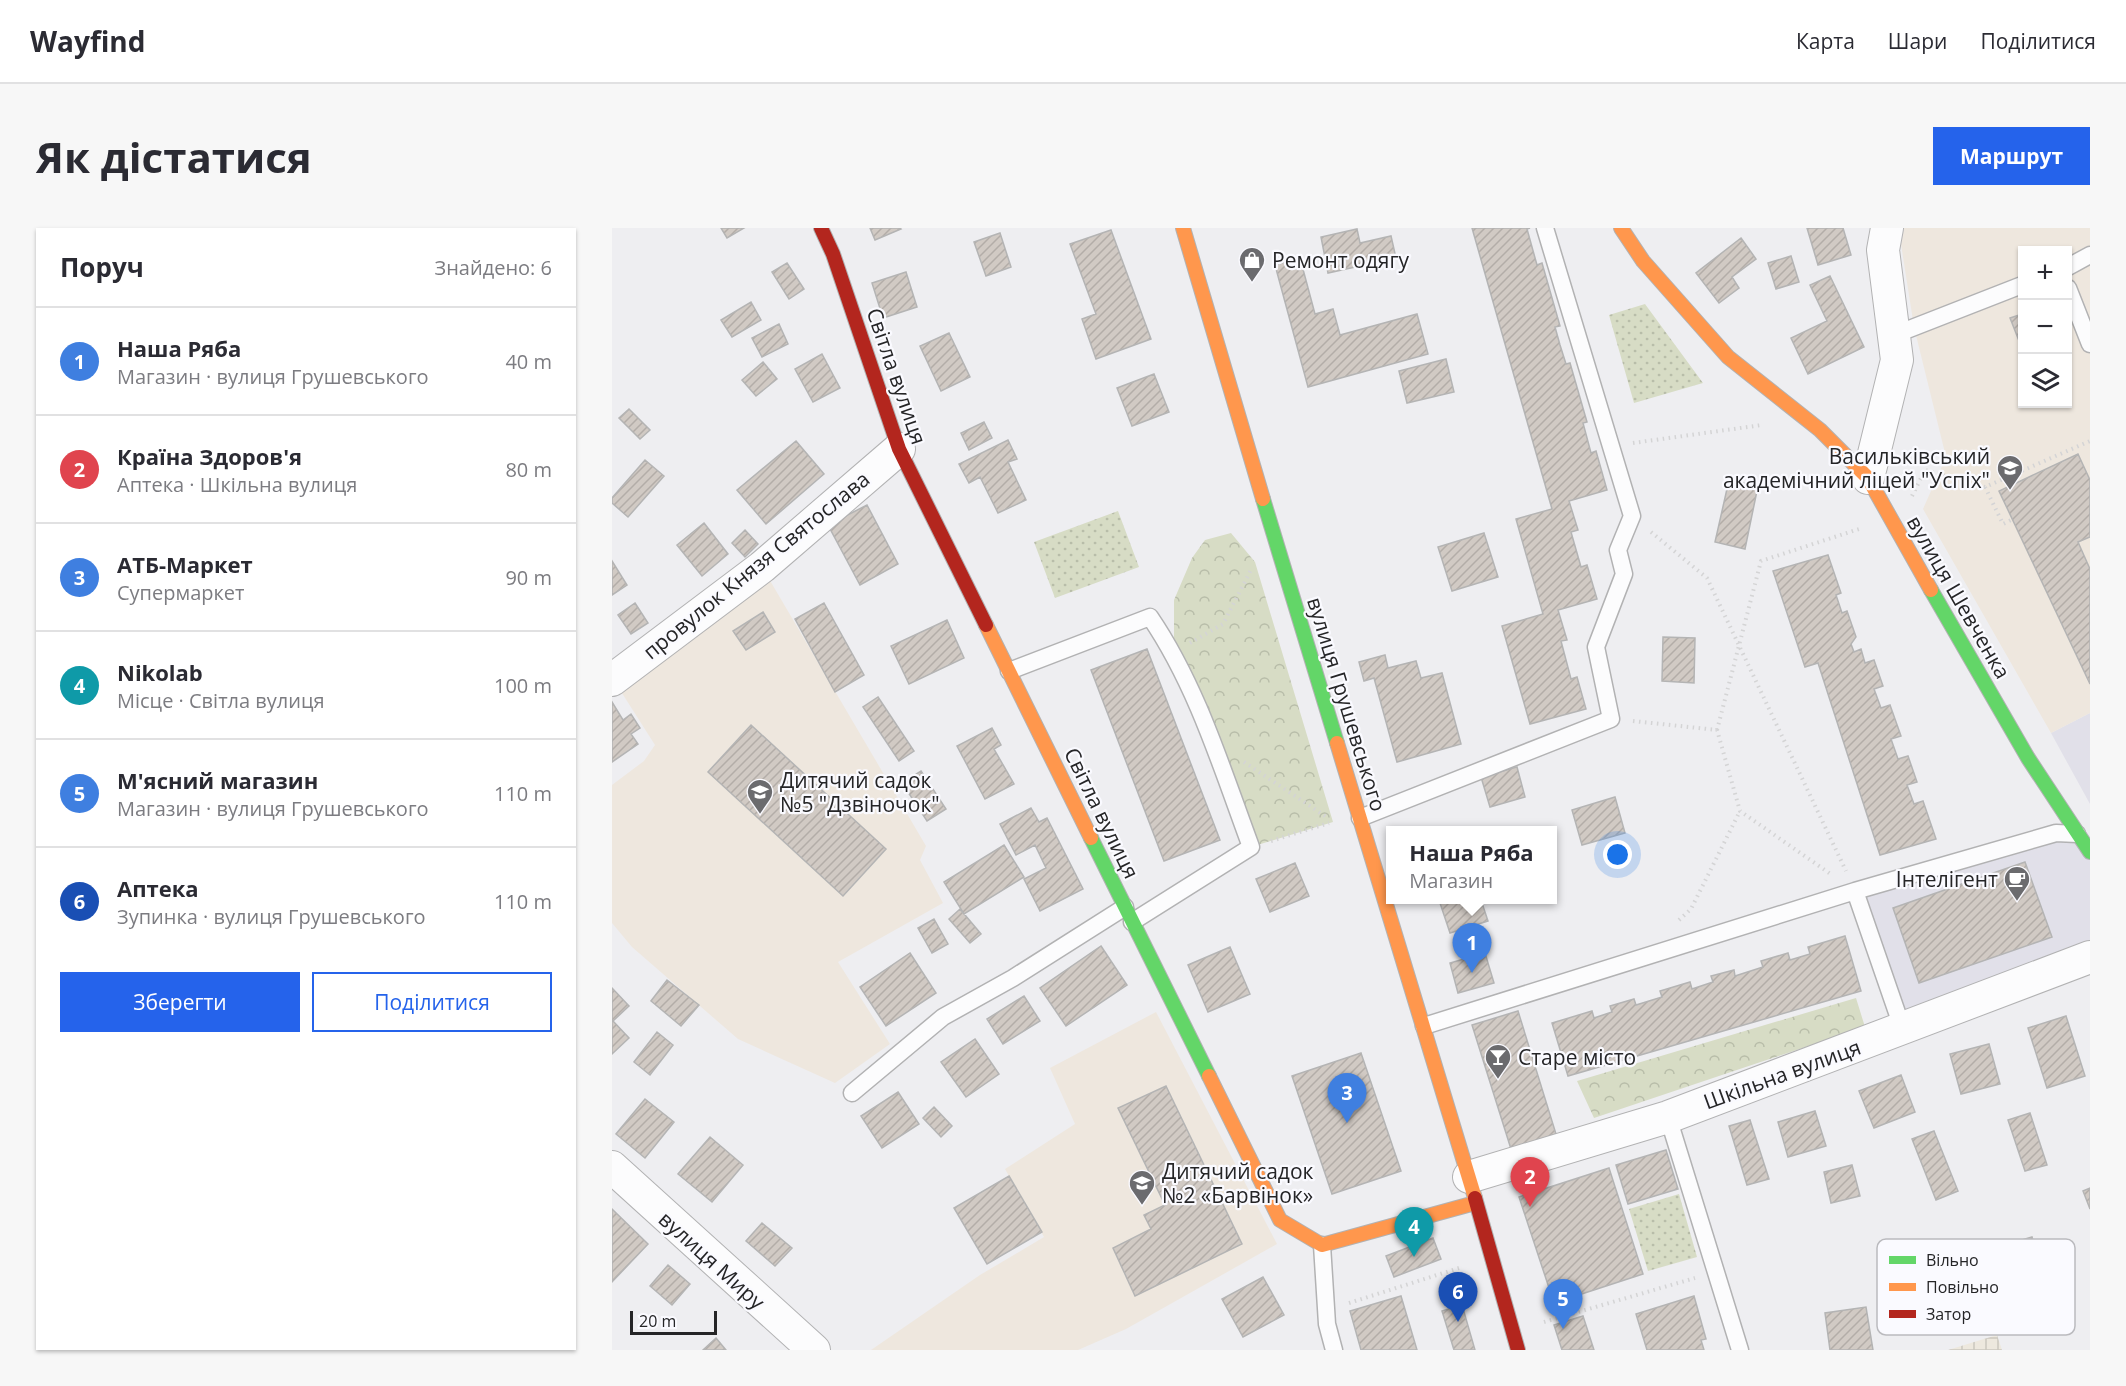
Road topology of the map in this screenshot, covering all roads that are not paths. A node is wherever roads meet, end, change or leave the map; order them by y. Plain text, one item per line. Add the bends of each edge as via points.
1 (821, 228) edge
2 (1183, 228) edge
3 (1545, 228) edge
4 (1622, 228) edge
5 (1887, 228) edge
6 (1203, 251) dead end
7 (2090, 255) edge
8 (2072, 264) edge
9 (1199, 277) junction
10 (2018, 287) edge
11 (2072, 300) edge
12 (1894, 335) junction
13 (2090, 344) edge
14 (899, 449) junction
15 (1868, 478) junction
16 (1009, 670) junction
17 (612, 680) edge
18 (1360, 818) junction
19 (2077, 834) junction
20 (2090, 852) edge
21 (1855, 891) junction
22 (1386, 902) edge
23 (1386, 904) edge
24 (1125, 907) junction
25 (1132, 922) junction
26 (2090, 957) edge
27 (1424, 1026) junction
28 (1903, 1030) junction
29 (852, 1093) dead end
30 (1668, 1117) junction
31 (612, 1167) edge
32 (1472, 1190) junction
33 (1322, 1245) junction
34 (814, 1350) edge
35 (1334, 1350) edge
36 (1518, 1350) edge
37 (1740, 1350) edge

1 - 14 street, Світла вулиця
2 - 9 street, вулиця Грушевського
3 - 18 lane via 1632,516 1618,550 1624,574 1596,647 1611,719
4 - 15 street, вулиця Шевченка via 1643,261 1728,357 1820,430
5 - 12 street via 1882,250
6 - 9 street, вулиця Грушевського
7 - 8 lane
9 - 18 street, вулиця Грушевського
10 - 12 lane
11 - 13 lane
12 - 15 street via 1897,360
14 - 16 street, Світла вулиця
14 - 17 street, провулок Князя Святослава via 762,567
15 - 19 street, вулиця Шевченка via 2022,748
16 - 24 street, Світла вулиця
16 - 25 lane via 1149,617 1174,652 1251,847
18 - 22 street, вулиця Грушевського
19 - 20 street, вулиця Шевченка
19 - 21 lane via 2056,833
21 - 27 lane
21 - 28 lane
23 - 27 street, вулиця Грушевського
24 - 25 street, Світла вулиця
24 - 29 lane via 943,1017
25 - 33 street, Світла вулиця via 1280,1220
26 - 28 street, Шкільна вулиця
27 - 32 street, вулиця Грушевського
28 - 30 street, Шкільна вулиця
30 - 32 street, Шкільна вулиця
30 - 37 lane
31 - 34 street, вулиця Миру
32 - 33 street
32 - 36 street, вулиця Грушевського
33 - 35 lane via 1327,1324

